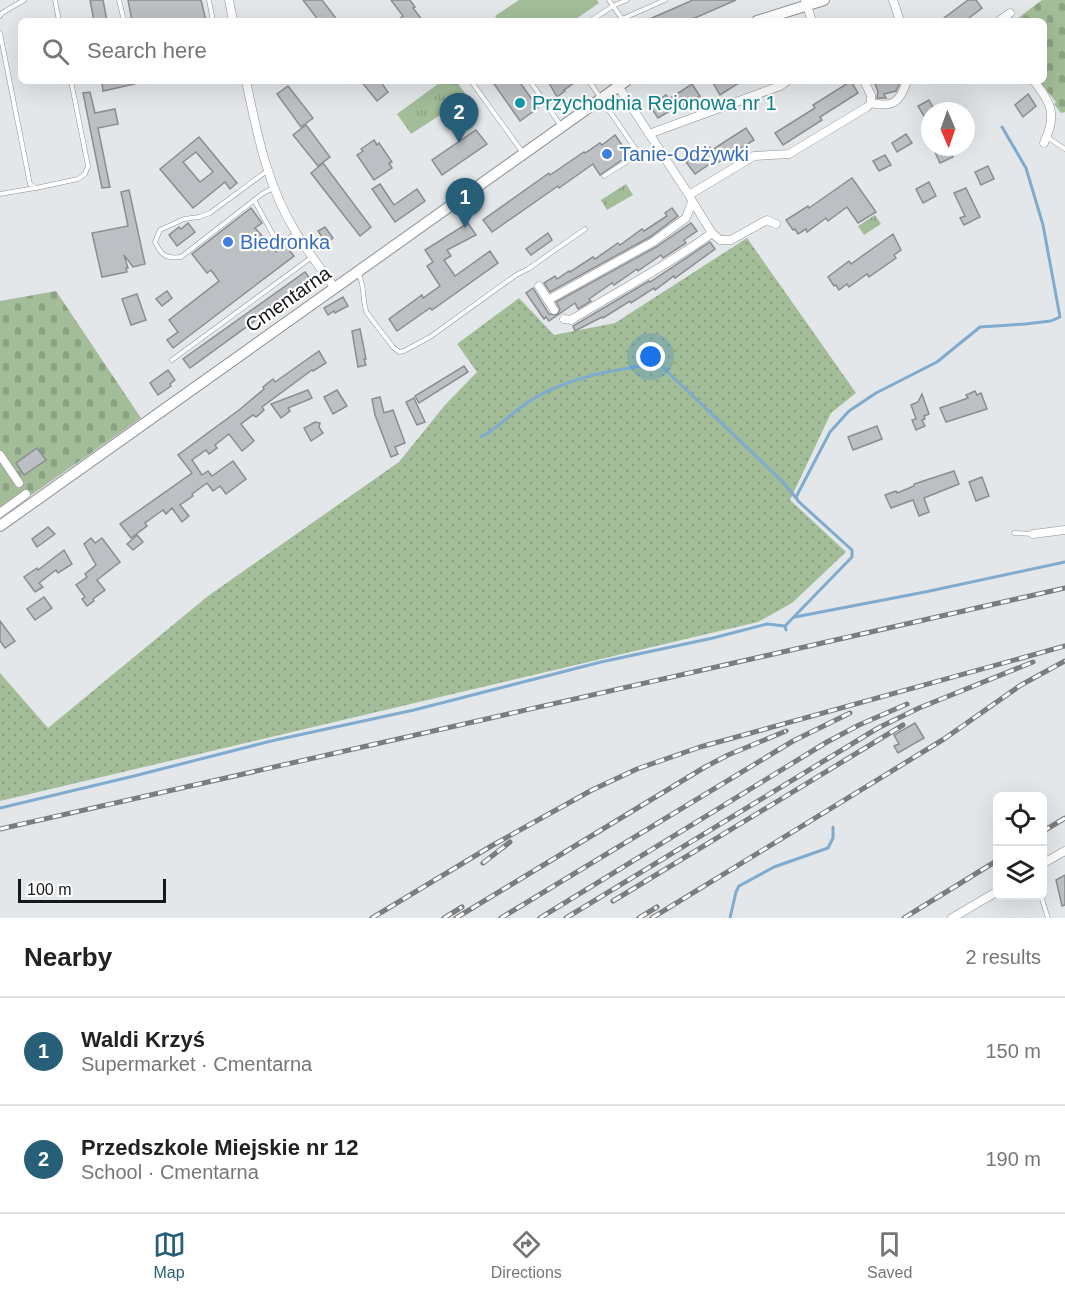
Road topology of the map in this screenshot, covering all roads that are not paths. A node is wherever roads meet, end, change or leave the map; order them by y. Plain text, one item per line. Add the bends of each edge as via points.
1 (24, 0) edge
2 (55, 0) edge
3 (119, 0) edge
4 (209, 0) edge
5 (229, 0) edge
6 (609, 0) edge
7 (627, 0) edge
8 (665, 0) edge
9 (824, 0) edge
10 (893, 0) edge
11 (806, 3) edge
12 (613, 6) junction
13 (1010, 13) dead end
14 (0, 16) edge
15 (58, 18) edge
16 (123, 18) edge
17 (212, 18) edge
18 (232, 18) edge
19 (595, 18) edge
20 (622, 18) edge
21 (627, 18) edge
22 (765, 18) edge
23 (811, 18) edge
24 (899, 18) edge
25 (1003, 18) edge
26 (0, 33) edge
27 (72, 84) edge
28 (247, 84) edge
29 (473, 84) edge
30 (532, 84) edge
31 (591, 84) edge
32 (622, 84) edge
33 (783, 84) edge
34 (866, 84) edge
35 (906, 84) edge
36 (1036, 84) edge
37 (601, 99) junction
38 (871, 103) junction
39 (561, 126) junction
40 (649, 134) junction
41 (1045, 140) joint
42 (1065, 149) edge
43 (524, 153) junction
44 (267, 171) junction
45 (604, 176) dead end
46 (36, 188) junction
47 (274, 188) junction
48 (0, 194) edge
49 (690, 199) junction
50 (254, 200) junction
51 (776, 224) dead end
52 (585, 229) dead end
53 (712, 233) junction
54 (297, 234) junction
55 (312, 256) junction
56 (357, 272) junction
57 (539, 286) dead end
58 (334, 288) junction
59 (548, 300) junction
60 (554, 310) dead end
61 (564, 319) dead end
62 (172, 360) dead end
63 (0, 455) edge
64 (19, 483) dead end
65 (26, 494) dead end
66 (0, 513) edge
67 (0, 526) edge
68 (1065, 530) edge
69 (1014, 533) dead end
70 (1032, 534) joint
71 (1065, 851) edge
72 (1047, 861) edge
73 (993, 894) edge
74 (1042, 900) edge
75 (952, 918) edge
76 (1048, 918) edge

1 - 14 lane
2 - 15 lane
3 - 16 lane
4 - 17 lane
5 - 18 street
6 - 12 lane
7 - 12 lane
8 - 21 lane
9 - 11 street
10 - 24 street
11 - 22 street
11 - 23 street
12 - 19 lane
12 - 20 lane
13 - 25 street
26 - 46 lane via 30,184
27 - 46 lane via 88,166 78,179
28 - 44 street
29 - 43 lane
30 - 39 lane
31 - 37 lane
32 - 37 street, Cmentarna
32 - 40 street
33 - 40 street
34 - 38 street
35 - 38 street via 902,95 890,105
36 - 41 street via 1052,114
37 - 39 street, Cmentarna
37 - 45 lane via 639,154
38 - 49 street via 789,154 754,156
39 - 43 street, Cmentarna
40 - 49 street
41 - 42 lane
43 - 56 street, Cmentarna
44 - 47 street
44 - 50 lane via 210,213 183,219 160,230 155,242 160,253 170,258 181,257
46 - 48 lane
47 - 50 lane
47 - 54 street
49 - 53 street
49 - 59 street via 686,218 653,242
50 - 54 lane via 276,240
51 - 53 street via 767,220 728,241
52 - 56 lane via 430,337 399,352 367,313 363,282
53 - 61 street via 671,262 571,320
54 - 55 street
55 - 58 street
55 - 62 lane
56 - 58 street, Cmentarna
57 - 59 street
58 - 67 street, Cmentarna
59 - 60 street
63 - 64 street
65 - 66 street
68 - 70 street
69 - 70 lane
71 - 72 street
73 - 75 street
74 - 76 lane

